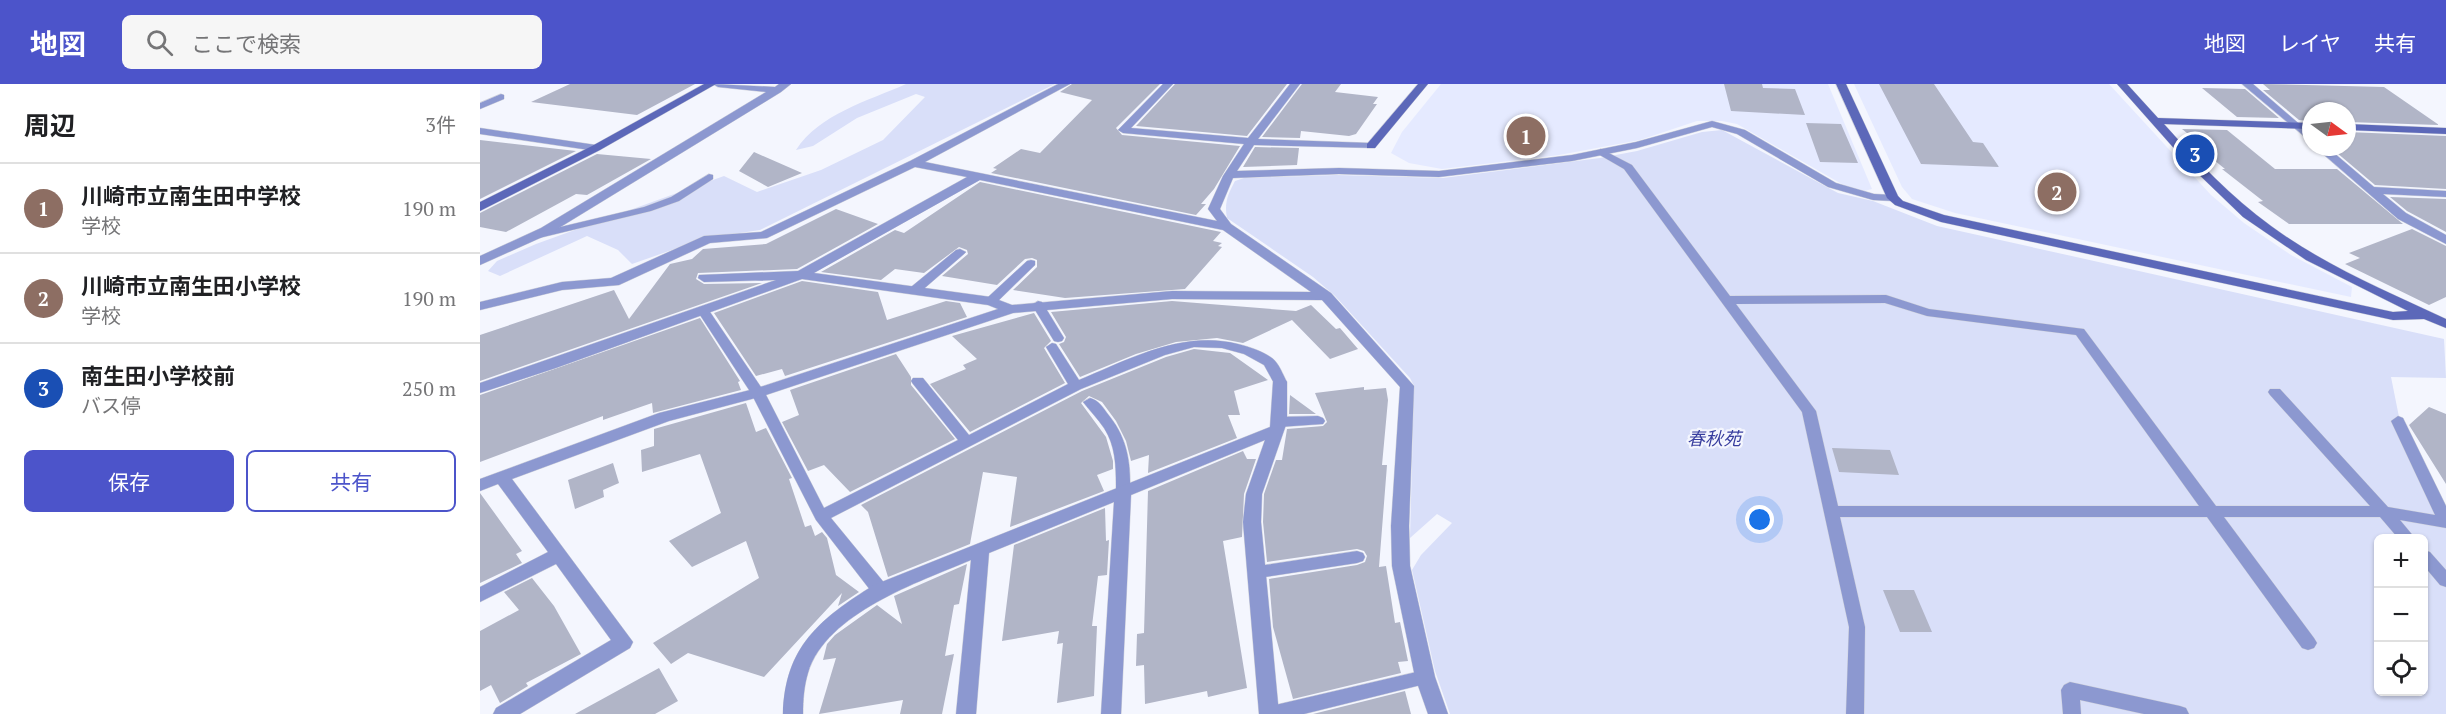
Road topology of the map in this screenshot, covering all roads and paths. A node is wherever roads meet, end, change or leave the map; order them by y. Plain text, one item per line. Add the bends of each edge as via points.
1 (711, 84) edge
2 (718, 84) edge
3 (1065, 84) edge
4 (1167, 84) edge
5 (1295, 84) edge
6 (1423, 84) edge
7 (1841, 84) edge
8 (2122, 84) edge
9 (2247, 84) edge
10 (782, 87) edge
11 (501, 97) dead end
12 (480, 106) edge
13 (2157, 121) junction
14 (2295, 125) junction
15 (2302, 125) edge
16 (2356, 127) edge
17 (480, 131) edge
18 (2302, 131) edge
19 (2446, 131) edge
20 (1253, 142) junction
21 (596, 148) junction
22 (1601, 152) junction
23 (2331, 156) edge
24 (914, 163) junction
25 (1231, 175) junction
26 (978, 176) junction
27 (709, 177) dead end
28 (2371, 190) junction
29 (2446, 194) edge
30 (1893, 198) junction
31 (480, 207) edge
32 (1227, 227) junction
33 (535, 236) junction
34 (2446, 240) edge
35 (960, 252) dead end
36 (480, 261) edge
37 (1031, 263) dead end
38 (801, 275) junction
39 (704, 278) dead end
40 (915, 290) junction
41 (1326, 296) junction
42 (1729, 300) junction
43 (991, 301) junction
44 (1038, 305) junction
45 (480, 306) edge
46 (1011, 309) junction
47 (704, 312) junction
48 (2426, 315) junction
49 (2446, 324) edge
50 (918, 381) dead end
51 (1280, 382) joint
52 (1076, 386) junction
53 (480, 388) edge
54 (2275, 392) dead end
55 (758, 393) junction
56 (1090, 402) dead end
57 (1318, 421) dead end
58 (2398, 421) dead end
59 (1278, 426) junction
60 (967, 442) junction
61 (501, 476) junction
62 (480, 485) edge
63 (1124, 494) junction
64 (1832, 511) junction
65 (2211, 511) junction
66 (2383, 512) junction
67 (821, 516) junction
68 (2446, 522) edge
69 (2404, 534) edge
70 (981, 549) junction
71 (560, 554) junction
72 (1357, 556) dead end
73 (2428, 561) edge
74 (1258, 572) junction
75 (2446, 581) edge
76 (880, 590) junction
77 (480, 596) edge
78 (2308, 643) dead end
79 (1425, 677) junction
80 (503, 714) edge
81 (793, 714) edge
82 (966, 714) edge
83 (1111, 714) edge
84 (1270, 714) edge
85 (1438, 714) edge
86 (1855, 714) edge
87 (2072, 714) edge
88 (2180, 714) edge

1 - 21 street
2 - 10 street
3 - 24 street
4 - 20 street via 1124,130
5 - 20 street
6 - 20 street via 1371,146
7 - 30 street
8 - 13 street
9 - 14 street
10 - 33 street
11 - 12 lane
13 - 14 street
13 - 48 street via 2235,203 2267,229 2306,255
14 - 15 street
14 - 18 street
16 - 19 street
17 - 21 street
20 - 25 street
21 - 31 street
22 - 25 street via 1439,174 1339,171
22 - 30 street via 1712,124 1741,132 1832,185 1873,197
22 - 42 lane via 1628,168
23 - 28 street
24 - 26 street
24 - 45 street via 762,235 708,239 614,282 562,286
25 - 32 street via 1214,209
26 - 32 street
26 - 38 street
27 - 33 lane via 675,199 570,230
28 - 29 street
28 - 34 street via 2402,216
30 - 48 street via 1951,221 2393,316
32 - 41 street
33 - 36 street
35 - 40 lane
37 - 43 lane
38 - 39 street
38 - 40 street
38 - 47 street
40 - 43 street
41 - 44 street via 1172,295
41 - 79 street via 1407,386 1401,566
42 - 64 lane via 1809,411
42 - 65 lane via 1886,299 1927,312 2080,332
43 - 46 street
44 - 46 street
44 - 52 lane
46 - 55 street
47 - 53 street
47 - 55 lane
48 - 49 street
50 - 60 lane
51 - 52 lane via 1269,362 1249,351 1194,343 1112,369
51 - 59 street
52 - 60 lane
54 - 66 lane
55 - 61 street via 664,417
55 - 67 lane
56 - 63 lane via 1117,436 1124,455
57 - 59 lane
58 - 68 lane
59 - 63 street
59 - 74 street via 1254,494 1252,522
60 - 67 lane
61 - 62 street
61 - 71 street
63 - 70 street
63 - 83 street
64 - 65 lane
64 - 86 lane via 1857,627
65 - 66 lane
65 - 78 lane
66 - 68 lane
66 - 69 lane
67 - 76 lane
70 - 76 street
70 - 82 street
71 - 77 street
71 - 80 street via 623,642
72 - 74 lane
73 - 75 lane
74 - 84 street
76 - 81 street via 822,631 803,664 792,696
79 - 84 lane
79 - 85 street
87 - 88 lane via 2070,690

